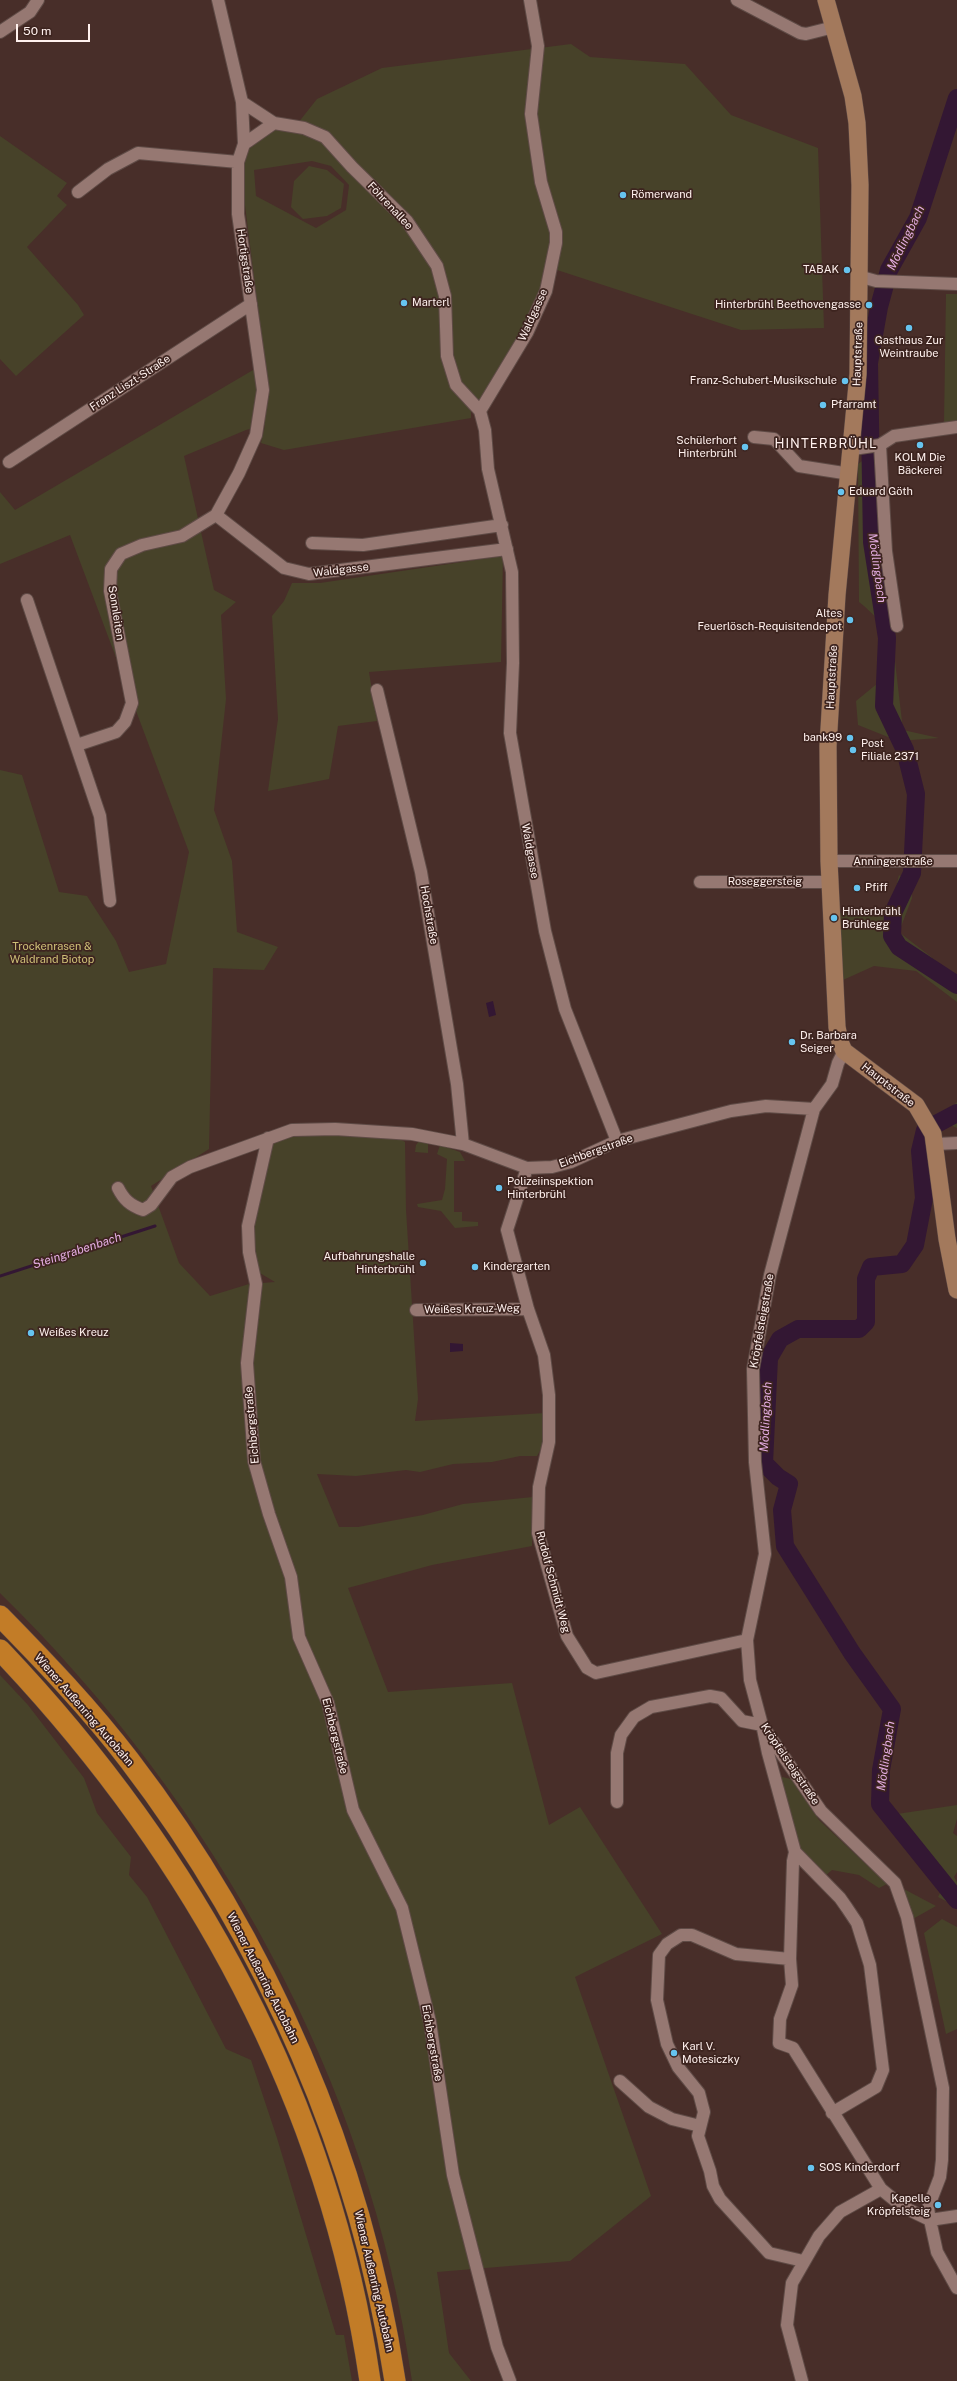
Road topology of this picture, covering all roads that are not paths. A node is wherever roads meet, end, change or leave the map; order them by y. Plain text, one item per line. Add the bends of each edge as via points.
1 (38, 0) edge
2 (218, 0) edge
3 (530, 0) edge
4 (738, 0) edge
5 (826, 0) edge
6 (834, 27) junction
7 (0, 32) edge
8 (242, 102) junction
9 (274, 123) junction
10 (244, 144) junction
11 (238, 162) junction
12 (78, 192) dead end
13 (858, 276) junction
14 (957, 284) edge
15 (251, 304) junction
16 (480, 411) junction
17 (957, 427) edge
18 (754, 437) dead end
19 (877, 445) junction
20 (856, 449) junction
21 (9, 462) dead end
22 (850, 474) junction
23 (216, 515) junction
24 (502, 525) junction
25 (312, 543) dead end
26 (507, 549) junction
27 (28, 600) dead end
28 (897, 626) dead end
29 (377, 690) dead end
30 (77, 745) junction
31 (828, 861) junction
32 (957, 861) edge
33 (700, 882) dead end
34 (830, 882) junction
35 (110, 901) dead end
36 (844, 1051) junction
37 (814, 1109) junction
38 (933, 1134) junction
39 (268, 1138) junction
40 (617, 1141) junction
41 (957, 1143) edge
42 (463, 1144) junction
43 (527, 1168) junction
44 (118, 1188) dead end
45 (957, 1290) edge
46 (528, 1309) junction
47 (416, 1310) dead end
48 (0, 1616) edge
49 (747, 1640) junction
50 (0, 1650) edge
51 (762, 1725) junction
52 (616, 1802) dead end
53 (796, 1852) junction
54 (790, 1959) junction
55 (620, 2082) dead end
56 (832, 2113) junction
57 (700, 2126) junction
58 (880, 2189) junction
59 (957, 2216) edge
60 (930, 2220) junction
61 (804, 2261) junction
62 (957, 2288) edge
63 (370, 2381) edge
64 (395, 2381) edge
65 (510, 2381) edge
66 (802, 2381) edge

1 - 7 street via 30,12
2 - 8 street, Hortigstraße
3 - 16 street, Waldgasse via 538,46 531,114 541,182 556,232 556,244 546,290 527,334
4 - 6 street via 800,33 806,34
5 - 6 main road, Hauptstraße
6 - 13 main road, Hauptstraße via 853,96 857,122 860,185
8 - 9 street, Föhrenallee
8 - 10 street, Hortigstraße
9 - 10 street
9 - 16 street, Föhrenallee via 304,128 325,137 407,222 437,266 445,296 447,356 456,385
10 - 11 street, Hortigstraße
11 - 12 street via 138,154 108,169
11 - 15 street, Hortigstraße via 238,214
13 - 14 street via 876,282
13 - 20 main road, Hauptstraße via 860,310
15 - 21 street, Franz Liszt-Straße
15 - 23 street, Hortigstraße via 263,390 257,428 239,473
16 - 24 street, Waldgasse via 485,430 488,469
17 - 19 street via 894,436
18 - 22 street via 774,439 798,466
19 - 20 street
19 - 28 street via 886,551
20 - 22 main road, Hauptstraße
22 - 31 main road, Hauptstraße via 837,595 828,746
23 - 26 street, Waldgasse via 284,568 309,574
23 - 30 street, Sonnleiten via 182,536 142,545 121,554 111,569 110,591 132,703 125,722 116,732
24 - 25 street via 363,545
24 - 26 street, Waldgasse
26 - 40 street, Waldgasse via 512,572 513,663 510,733 544,931 565,1009
27 - 30 street
29 - 42 street, Hochstraße via 422,879 457,1084
30 - 35 street via 100,816
31 - 32 street, Anningerstraße
31 - 34 main road, Hauptstraße
33 - 34 street, Roseggersteig
34 - 36 main road, Hauptstraße via 838,1027
36 - 37 street via 832,1084
36 - 38 main road, Hauptstraße via 916,1106
37 - 40 street, Eichbergstraße via 766,1106 731,1111
37 - 49 street, Kröpfelsteigstraße via 770,1275 753,1369 755,1462 764,1554
38 - 41 street
38 - 45 main road, Hauptstraße via 946,1239
39 - 42 street, Eichbergstraße via 292,1130 335,1128 412,1134
39 - 44 street, Eichbergstraße via 190,1167 172,1177 151,1205 143,1210 132,1206 123,1198
39 - 65 street, Eichbergstraße via 248,1226 249,1252 256,1284 247,1363 254,1461 291,1577 299,1637 328,1703 353,1810 402,1908 430,2022 453,2175 497,2347
40 - 43 street, Eichbergstraße via 571,1162 552,1167
42 - 43 street, Eichbergstraße
43 - 46 street, Rudolf Schmidt Weg via 507,1230
46 - 47 street, Weißes Kreuz-Weg
46 - 49 street, Rudolf Schmidt Weg via 544,1355 549,1396 549,1442 539,1487 538,1533 567,1636 587,1668 596,1673
48 - 64 highway, Wiener Außenring Autobahn via 58,1676 129,1760 182,1834 244,1936 295,2038 334,2137 363,2227
49 - 51 street, Kröpfelsteigstraße via 750,1680
50 - 63 highway, Wiener Außenring Autobahn via 42,1693 108,1774 160,1846 225,1951 271,2044 310,2142 339,2232 364,2340
51 - 52 street via 742,1721 721,1698 710,1696 651,1707 634,1717 621,1735 617,1753
51 - 53 street
51 - 60 street, Kröpfelsteigstraße via 821,1810 895,1883 907,1917 942,2088 942,2160 940,2176 928,2208
53 - 54 street via 793,1861
53 - 56 street via 840,1898 857,1923 870,1965 883,2070 876,2087
54 - 56 street via 792,1985 780,2019 780,2043 792,2048
54 - 57 street via 736,1954 692,1935 681,1935 667,1944 659,1956 656,2000 667,2044 678,2067 699,2094 704,2112
55 - 57 street via 649,2107 672,2119
56 - 58 street
57 - 61 street via 698,2136 713,2186 720,2199 769,2253
58 - 60 street via 903,2207
58 - 61 street via 840,2212
59 - 60 street
60 - 62 street, Kröpfelsteigstraße via 937,2252
61 - 66 street via 792,2283 787,2325

